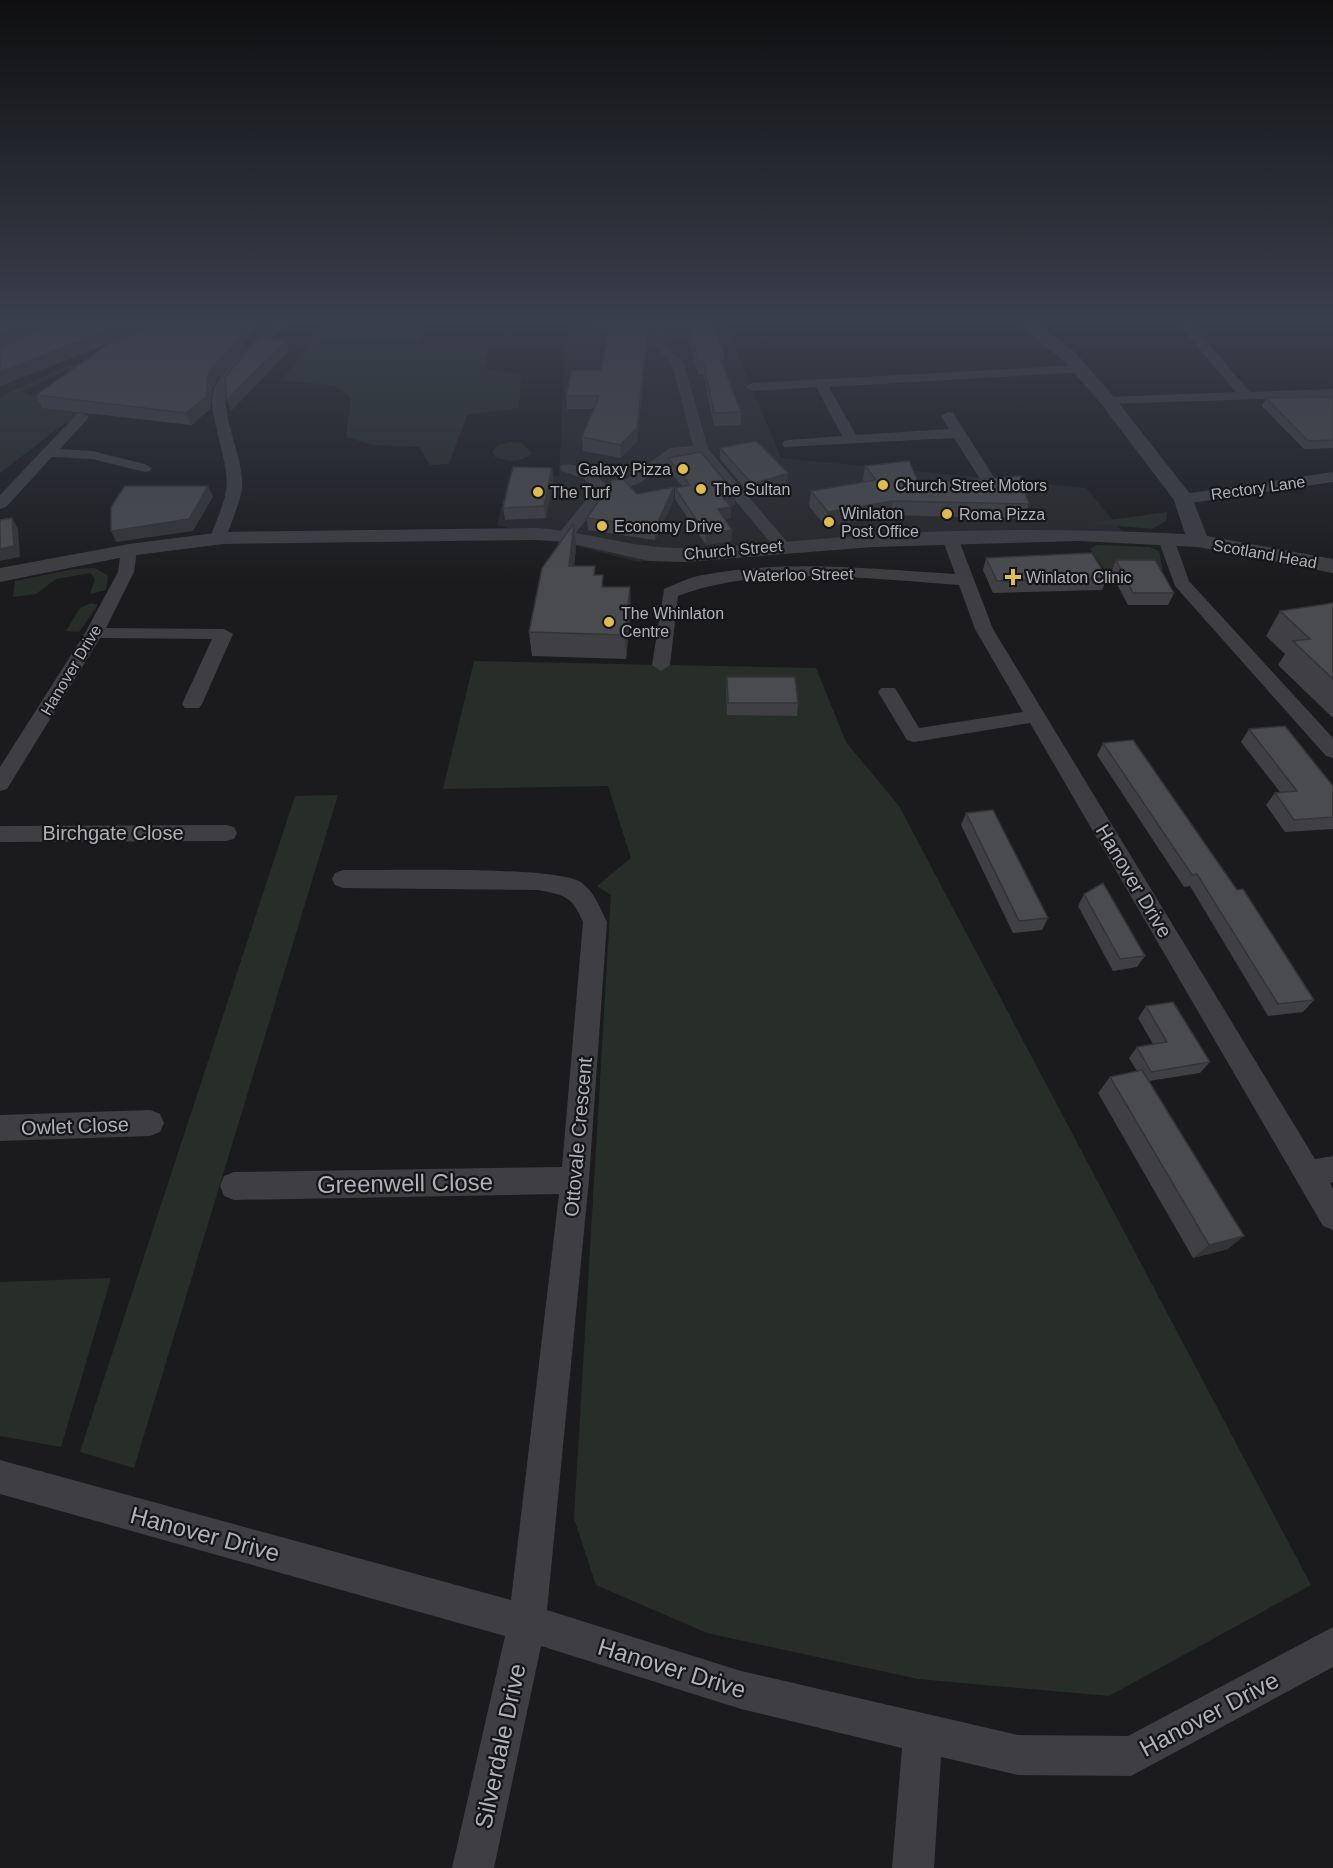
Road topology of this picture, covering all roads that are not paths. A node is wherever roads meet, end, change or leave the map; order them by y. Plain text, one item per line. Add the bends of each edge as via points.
1 (220, 408) edge
2 (690, 408) edge
3 (833, 408) edge
4 (1114, 408) edge
5 (948, 416) dead end
6 (82, 417) edge
7 (782, 425) dead end
8 (958, 433) junction
9 (851, 440) junction
10 (701, 450) junction
11 (50, 453) junction
12 (145, 468) dead end
13 (567, 468) dead end
14 (1333, 477) edge
15 (987, 479) edge
16 (603, 489) junction
17 (1184, 499) junction
18 (0, 504) edge
19 (565, 536) junction
20 (950, 538) junction
21 (1166, 539) junction
22 (208, 540) junction
23 (1198, 541) junction
24 (782, 546) junction
25 (129, 550) junction
26 (1333, 566) edge
27 (0, 575) edge
28 (965, 580) junction
29 (94, 633) junction
30 (661, 665) dead end
31 (888, 692) dead end
32 (192, 704) dead end
33 (1036, 716) junction
34 (1333, 751) edge
35 (0, 784) edge
36 (226, 833) dead end
37 (0, 834) edge
38 (343, 879) dead end
39 (150, 1123) dead end
40 (0, 1128) edge
41 (1321, 1172) edge
42 (575, 1180) junction
43 (234, 1186) dead end
44 (1333, 1216) edge
45 (0, 1477) edge
46 (527, 1623) junction
47 (1333, 1646) edge
48 (923, 1734) junction
49 (472, 1868) edge
50 (913, 1868) edge

1 - 22 street via 232,457 234,489
2 - 10 street
3 - 9 street
4 - 17 street
5 - 8 street
6 - 11 street
7 - 9 street via 793,450
8 - 9 street
8 - 15 street
10 - 16 street via 675,451 633,481
10 - 24 street
11 - 12 street via 92,455
11 - 18 street
13 - 16 street via 589,476
14 - 17 street, Rectory Lane
16 - 19 street
17 - 23 street
19 - 22 street, Church Street
19 - 24 street, Church Street via 649,554 721,554
20 - 21 street, Church Street via 1080,535
20 - 24 street, Church Street
20 - 28 street, Hanover Drive
21 - 23 street, Church Street
21 - 34 street via 1181,582
22 - 25 street, Church Street
23 - 26 street, Scotland Head
25 - 27 street, Church Street
25 - 29 street, Hanover Drive via 126,572
28 - 30 street, Waterloo Street via 860,573 761,573 703,580 670,593
28 - 33 street, Hanover Drive via 984,629
29 - 32 street via 224,634
29 - 35 street, Hanover Drive
31 - 33 street via 914,735
33 - 41 street, Hanover Drive
36 - 37 street, Birchgate Close
38 - 42 street, Ottovale Crescent via 538,881 573,888 586,902 594,922
39 - 40 street, Owlet Close
41 - 44 street, Hanover Drive
42 - 43 street, Greenwell Close
42 - 46 street, Ottovale Crescent
45 - 46 street, Hanover Drive
46 - 48 street, Hanover Drive via 741,1690
46 - 49 street, Silverdale Drive
47 - 48 street, Hanover Drive via 1131,1756 1018,1755
48 - 50 street

